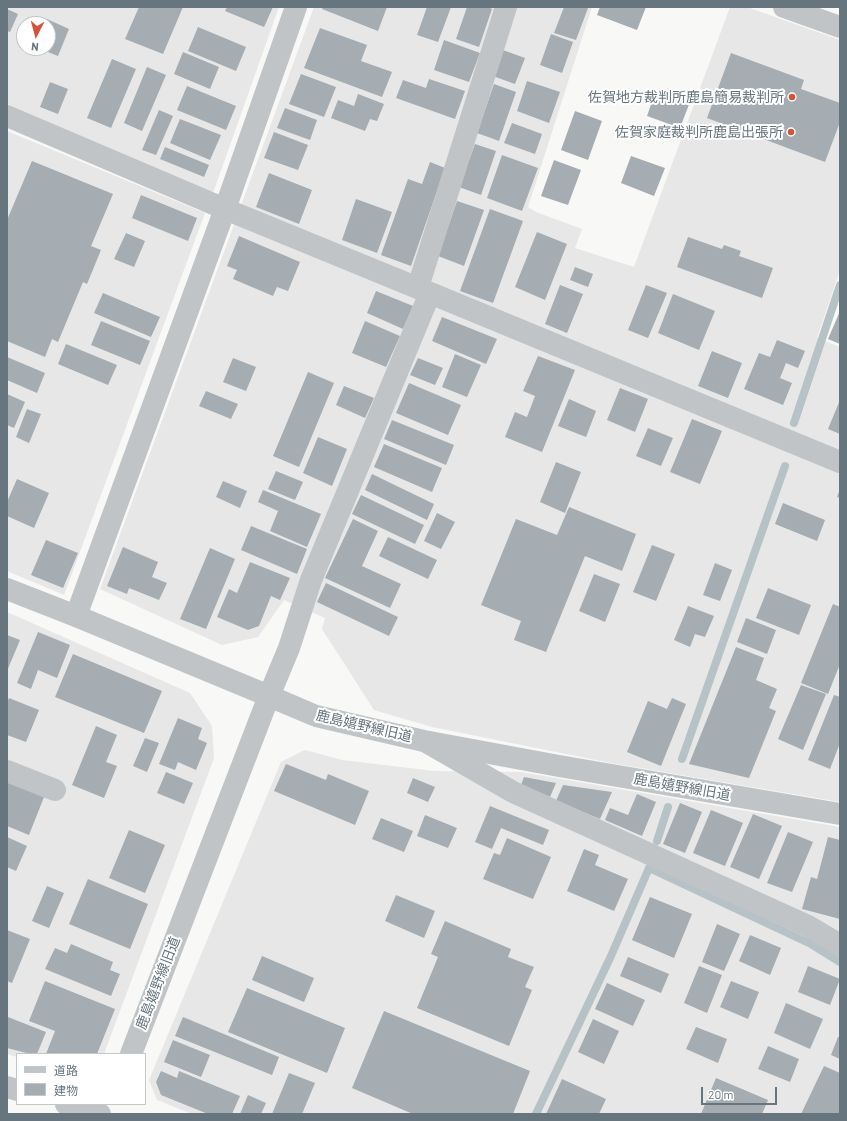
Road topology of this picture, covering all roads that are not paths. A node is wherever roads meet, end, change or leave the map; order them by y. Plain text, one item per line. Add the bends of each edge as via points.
1 (296, 7) edge
2 (506, 7) edge
3 (784, 7) edge
4 (840, 27) edge
5 (7, 116) edge
6 (225, 209) junction
7 (424, 290) junction
8 (840, 462) edge
9 (7, 589) edge
10 (76, 616) junction
11 (269, 696) junction
12 (424, 741) junction
13 (7, 771) edge
14 (55, 790) dead end
15 (840, 814) edge
16 (840, 945) edge
17 (131, 1053) edge
18 (69, 1105) edge
19 (100, 1114) edge

1 - 6 street
2 - 7 street
3 - 4 street
5 - 6 street
6 - 7 street
6 - 10 street
7 - 8 street
7 - 11 street via 311,580 289,648
9 - 10 street
10 - 11 street
11 - 12 street, 鹿島嬉野線旧道 via 316,716
11 - 17 street, 鹿島嬉野線旧道
12 - 15 street, 鹿島嬉野線旧道
12 - 16 street via 513,792 808,926
13 - 14 street
18 - 19 street

